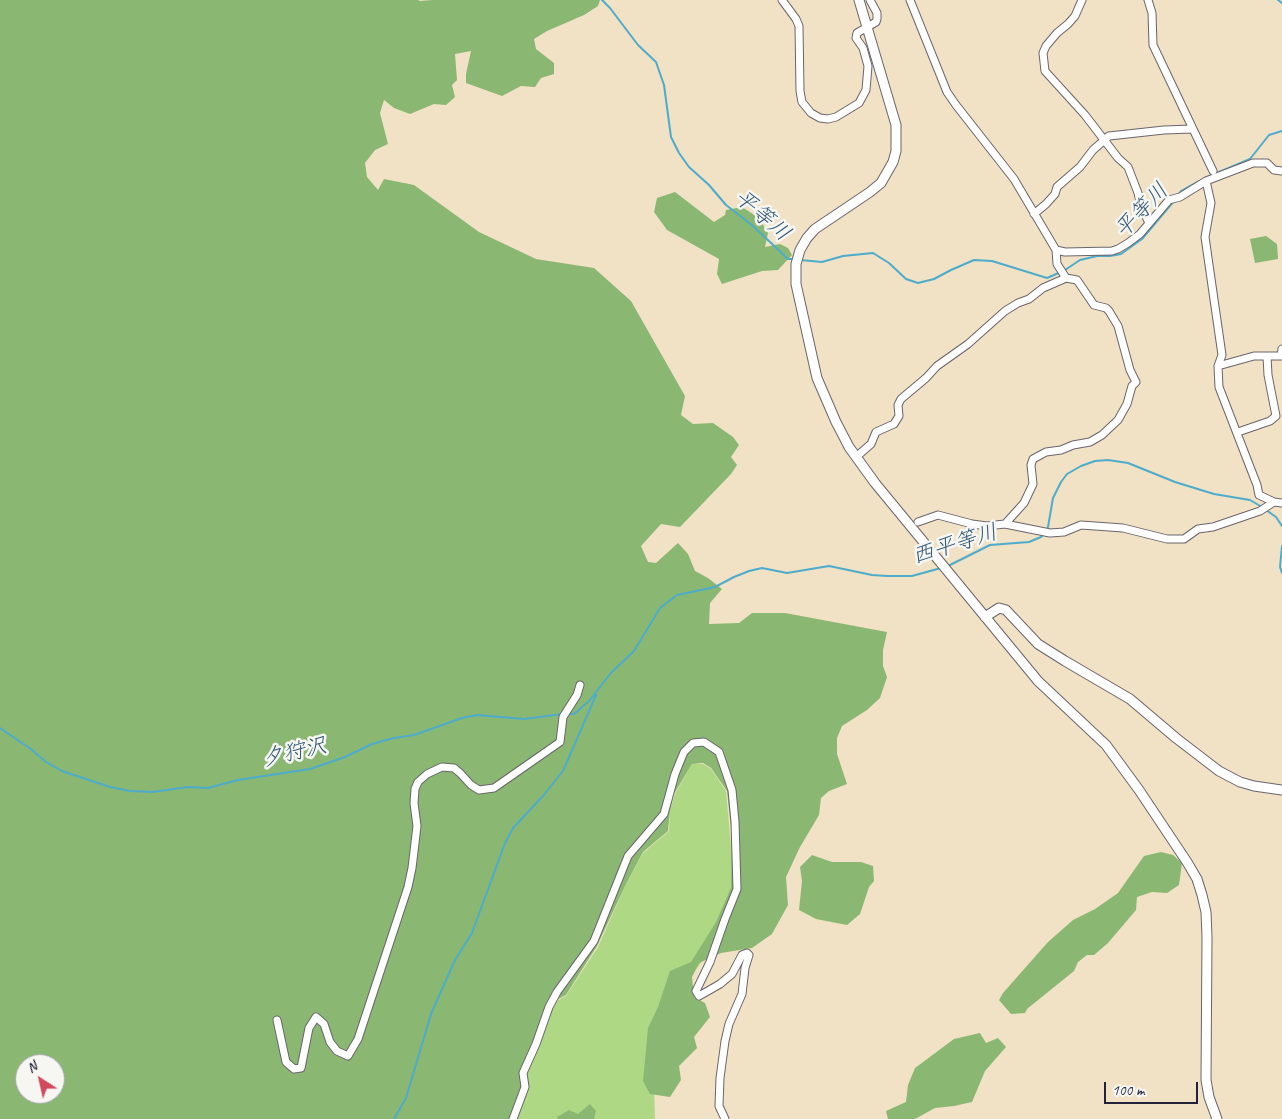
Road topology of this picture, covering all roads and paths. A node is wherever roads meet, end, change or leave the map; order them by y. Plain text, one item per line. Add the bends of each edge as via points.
1 (782, 0) edge
2 (859, 0) edge
3 (870, 0) edge
4 (910, 0) edge
5 (1082, 0) edge
6 (1148, 0) edge
7 (867, 27) junction
8 (1192, 129) junction
9 (1105, 141) junction
10 (1213, 171) dead end
11 (1282, 171) edge
12 (1206, 181) junction
13 (1034, 214) junction
14 (1149, 223) junction
15 (1056, 250) junction
16 (1065, 277) junction
17 (1282, 349) edge
18 (1267, 356) junction
19 (1218, 366) junction
20 (1238, 432) junction
21 (856, 457) junction
22 (1282, 503) edge
23 (1271, 504) junction
24 (918, 522) dead end
25 (1005, 524) junction
26 (985, 617) junction
27 (580, 685) dead end
28 (1282, 790) edge
29 (277, 1020) dead end
30 (513, 1119) edge
31 (725, 1119) edge
32 (1217, 1119) edge

1 - 7 street via 799,26 802,102 807,110 820,118 836,117 863,97 868,66 856,38 857,33
2 - 7 street
3 - 7 street via 877,19
4 - 13 street via 947,92 1014,179
5 - 9 street via 1075,16 1046,46 1043,54 1045,71
6 - 8 street via 1152,13 1153,45
7 - 21 street via 896,125 893,162 881,183 827,220 807,238 796,264 796,284 817,378
8 - 9 street via 1109,136
8 - 10 street
9 - 13 street
9 - 14 street via 1128,167
11 - 12 street via 1274,170 1267,163 1253,163
12 - 14 street via 1180,197 1170,199
12 - 19 street via 1211,203 1205,237 1222,355
13 - 15 street
14 - 15 street via 1128,243 1112,251
15 - 16 street via 1057,264
16 - 21 street via 1006,311 937,366 901,399 899,416 894,424 876,432 868,448
16 - 25 street via 1077,280 1094,305 1110,311 1136,382 1118,420 1102,435 1090,442 1033,458 1034,484 1018,512
17 - 18 street via 1282,356
18 - 19 street via 1254,356
18 - 20 street via 1276,416
19 - 20 street via 1219,386
20 - 23 street via 1259,494
21 - 26 street
22 - 23 street
23 - 25 street via 1260,511 1198,529 1184,539 1167,539 1123,528 1081,525 1064,532 1049,533
24 - 25 street via 946,515 972,524
26 - 28 street via 999,608 1006,610 1038,644 1130,699 1219,771 1240,782
26 - 32 street via 1038,681 1106,745 1197,879 1206,912 1206,1080
27 - 29 street via 563,717 560,742 494,788 479,790 454,768 442,767 418,782 414,804 417,826 408,886 358,1039 348,1056 333,1046 324,1024 316,1017 309,1028 301,1068 294,1069 286,1062
30 - 31 street via 525,1087 523,1073 548,1006 594,941 628,856 664,814 684,752 693,743 704,742 718,752 732,790 737,888 696,991 699,996 732,974 742,955 749,955 742,994 725,1041 719,1106

